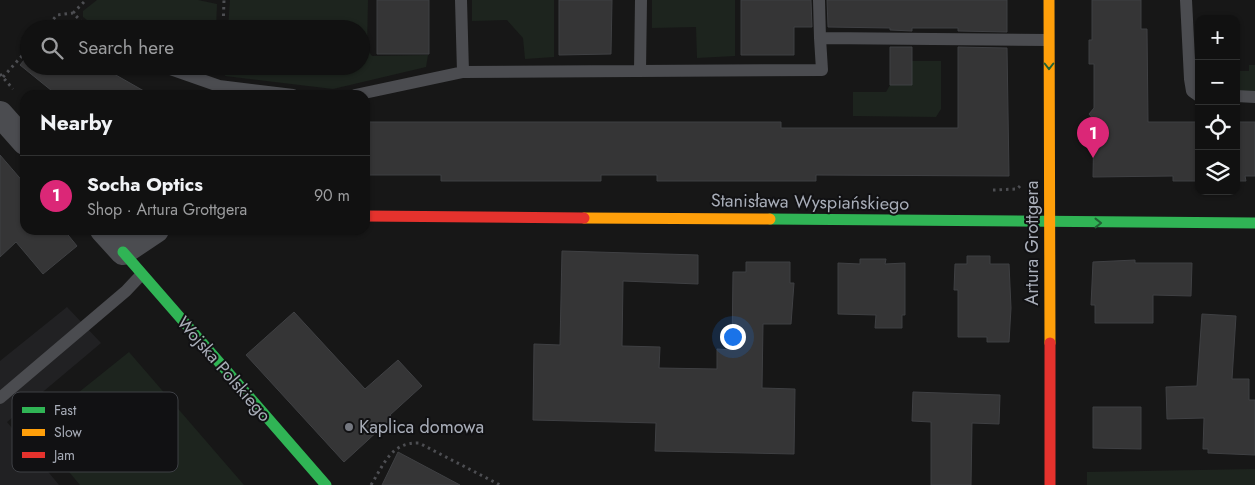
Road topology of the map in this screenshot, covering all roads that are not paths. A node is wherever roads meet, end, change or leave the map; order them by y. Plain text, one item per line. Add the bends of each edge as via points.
1 (461, 0) edge
2 (641, 0) edge
3 (819, 0) edge
4 (1049, 0) edge
5 (1186, 0) edge
6 (820, 38) junction
7 (1048, 40) junction
8 (640, 71) junction
9 (463, 72) junction
10 (183, 75) edge
11 (217, 90) edge
12 (370, 92) edge
13 (1195, 93) edge
14 (1240, 96) edge
15 (1255, 96) edge
16 (0, 114) edge
17 (20, 136) edge
18 (370, 216) edge
19 (1050, 223) junction
20 (1255, 223) edge
21 (108, 235) edge
22 (148, 235) edge
23 (123, 252) junction
24 (141, 275) junction
25 (0, 398) edge
26 (326, 485) edge
27 (1050, 485) edge

1 - 9 lane
2 - 8 lane
3 - 6 lane
4 - 7 street, Artura Grottgera
5 - 13 lane via 1190,80
6 - 7 lane
6 - 8 lane via 822,70
7 -> 19 street, Artura Grottgera
8 - 9 lane
9 - 12 lane
10 - 11 lane
14 - 15 lane
16 - 17 street
18 - 19 street, Stanisława Wyspiańskiego
19 -> 20 street, Stanisława Wyspiańskiego
19 - 27 street, Artura Grottgera
21 - 23 street, Wojska Polskiego
22 - 23 street
23 - 24 street, Wojska Polskiego
24 - 25 lane
24 - 26 street, Wojska Polskiego

